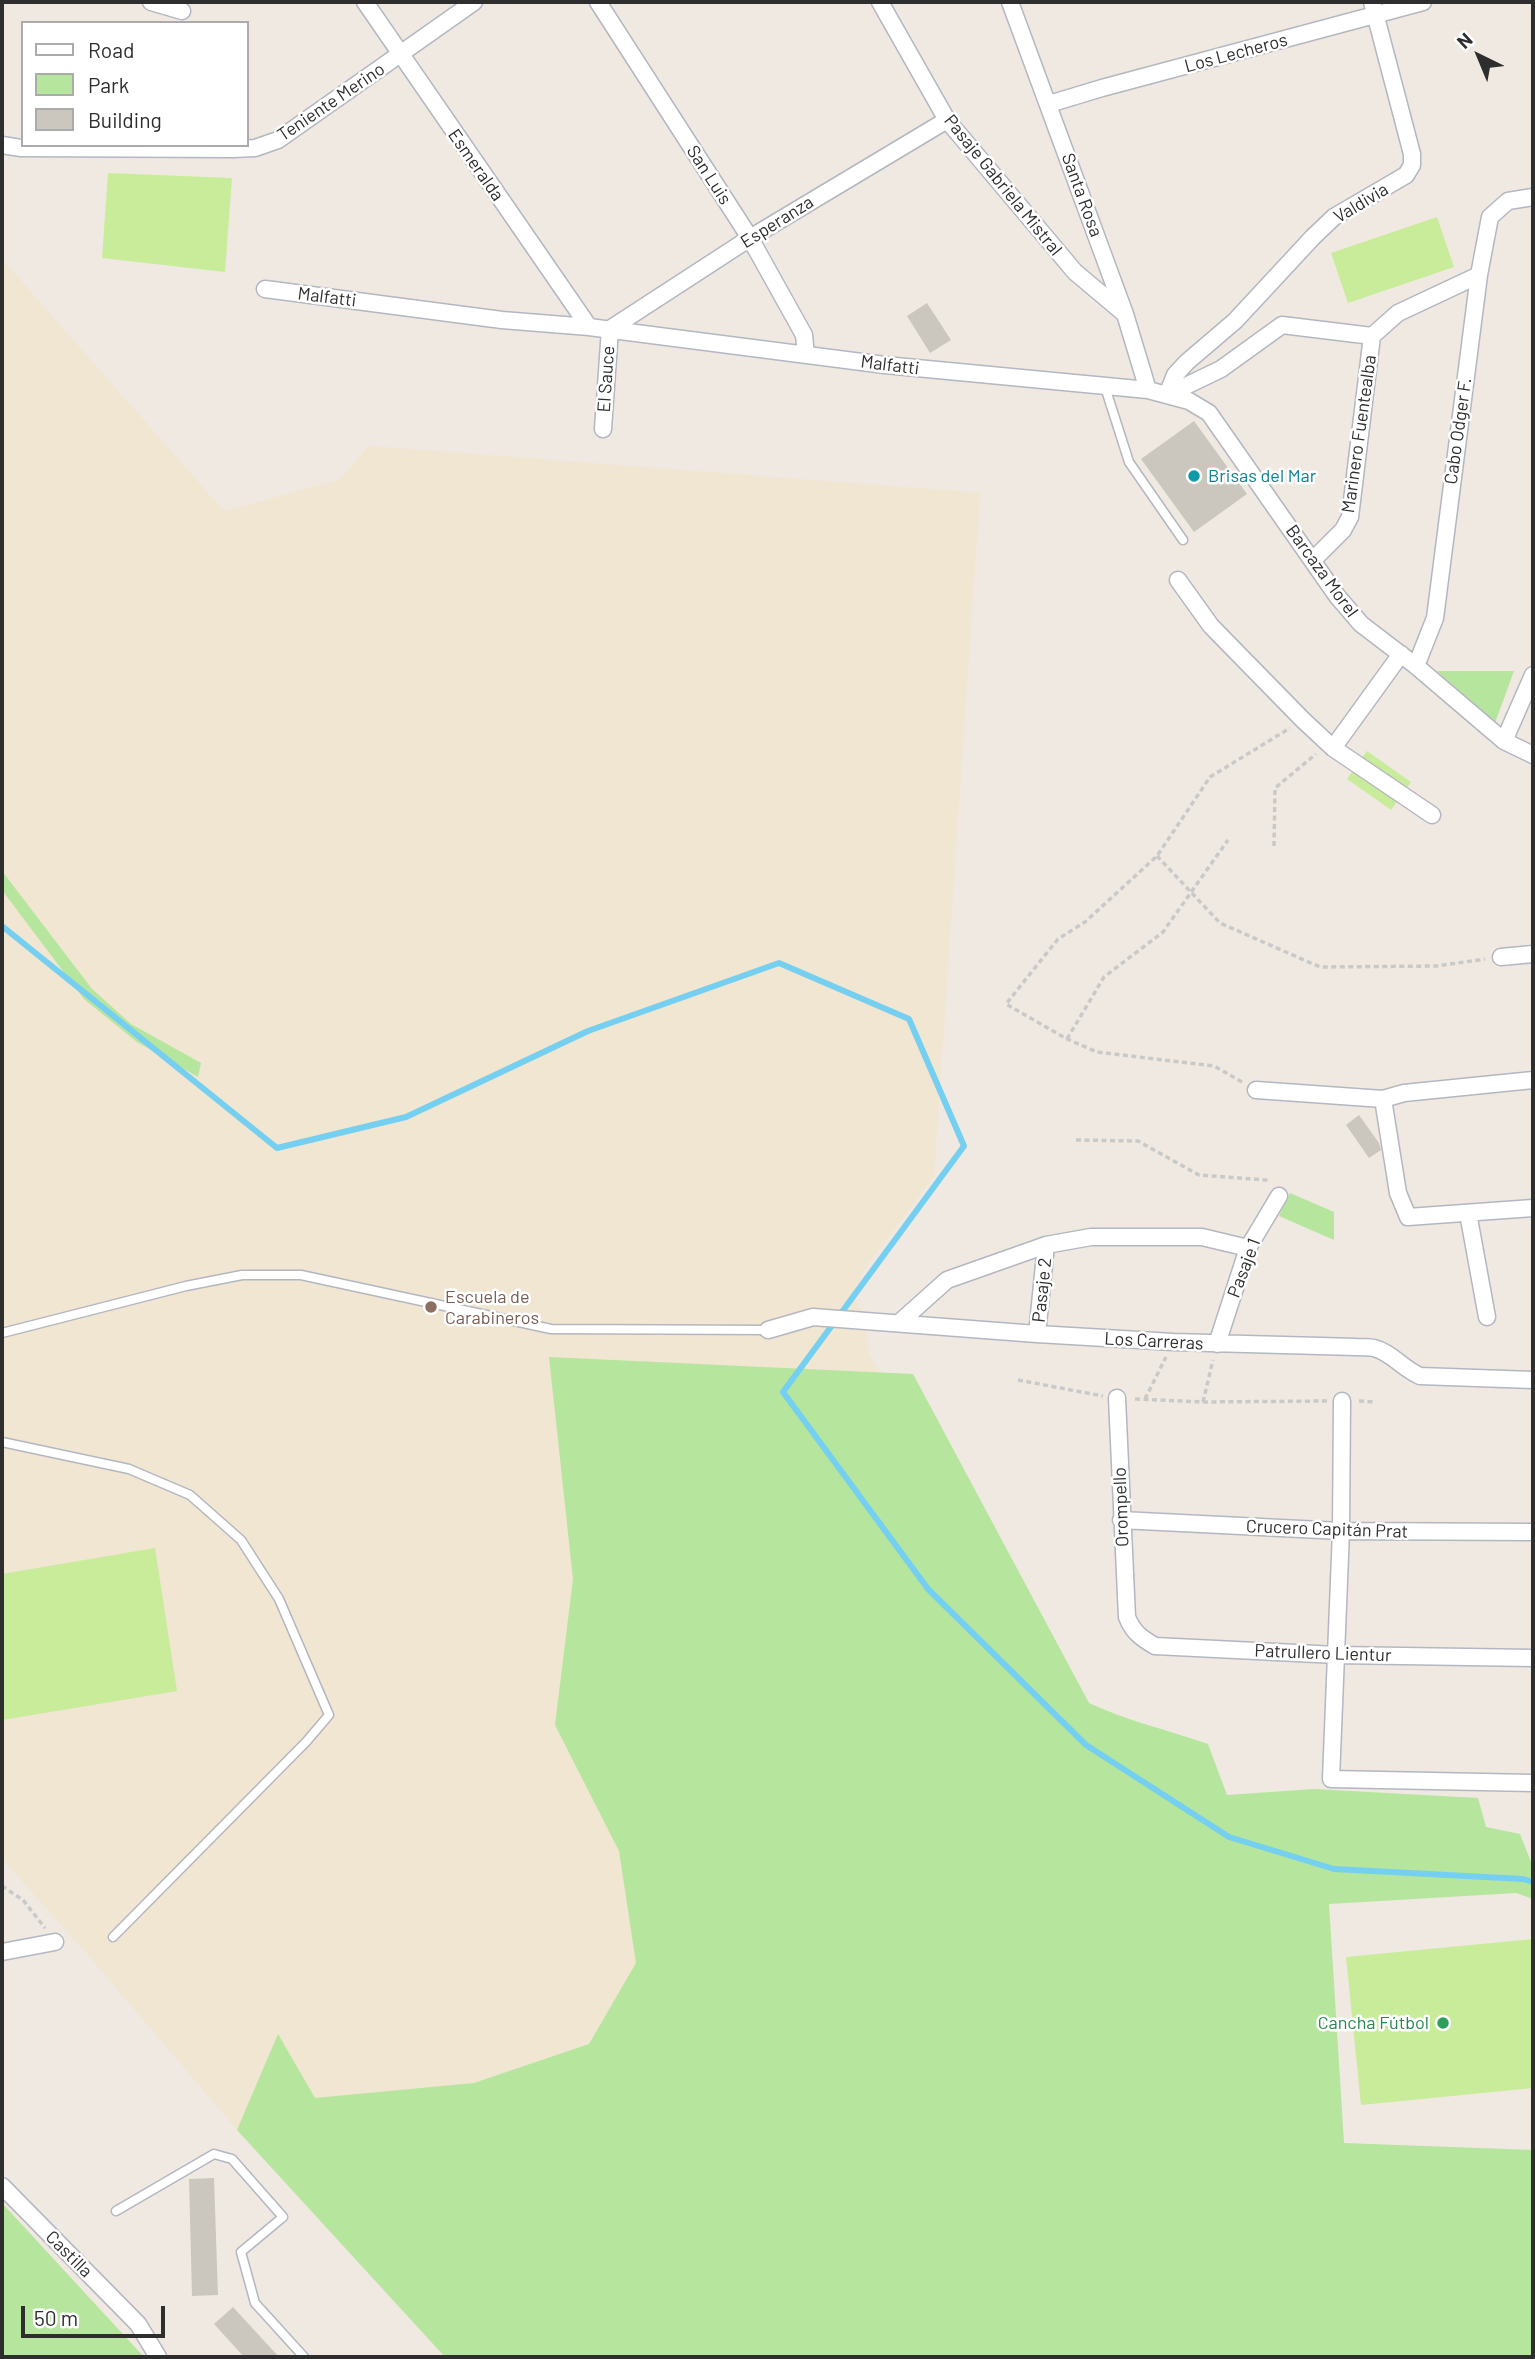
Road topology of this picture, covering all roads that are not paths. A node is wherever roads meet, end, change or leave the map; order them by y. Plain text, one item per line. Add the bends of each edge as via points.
1 (151, 2) edge
2 (365, 2) edge
3 (474, 2) edge
4 (598, 2) edge
5 (880, 2) edge
6 (1010, 2) edge
7 (1423, 2) edge
8 (1374, 8) edge
9 (181, 12) edge
10 (400, 55) junction
11 (1049, 104) junction
12 (947, 120) junction
13 (2, 145) edge
14 (232, 147) edge
15 (1533, 197) edge
16 (750, 239) junction
17 (1479, 275) junction
18 (265, 289) dead end
19 (1125, 314) junction
20 (589, 327) junction
21 (610, 329) junction
22 (1372, 336) junction
23 (806, 355) junction
24 (1105, 387) junction
25 (1148, 390) junction
26 (1167, 395) junction
27 (603, 429) dead end
28 (1183, 540) dead end
29 (1313, 560) junction
30 (1178, 580) dead end
31 (1401, 654) junction
32 (1416, 666) junction
33 (1533, 675) edge
34 (1504, 741) junction
35 (1331, 746) junction
36 (1533, 755) edge
37 (1433, 815) dead end
38 (1533, 954) edge
39 (1501, 957) road end
40 (1533, 1080) edge
41 (1256, 1090) road end
42 (1383, 1099) junction
43 (1279, 1196) road end
44 (1533, 1208) edge
45 (1468, 1213) junction
46 (1046, 1245) junction
47 (1248, 1248) junction
48 (1487, 1317) dead end
49 (900, 1322) junction
50 (768, 1330) joint
51 (2, 1333) edge
52 (1037, 1334) junction
53 (1217, 1344) junction
54 (1533, 1380) edge
55 (1117, 1398) road end
56 (1342, 1401) road end
57 (2, 1443) edge
58 (1121, 1520) junction
59 (1341, 1531) junction
60 (1533, 1532) edge
61 (1127, 1617) joint
62 (1337, 1655) junction
63 (1533, 1658) edge
64 (1533, 1783) edge
65 (113, 1937) dead end
66 (55, 1942) road end
67 (2, 1952) edge
68 (2, 2186) edge
69 (117, 2211) dead end
70 (158, 2357) edge
71 (304, 2357) edge

1 - 9 street
2 - 10 street, Esmeralda
3 - 10 street, Teniente Merino
4 - 16 street, San Luis
5 - 12 street, Pasaje Gabriela Mistral
6 - 11 street, Santa Rosa
7 - 8 street, Los Lecheros
8 - 11 street, Los Lecheros via 1282,41
8 - 26 street, Valdivia via 1412,166 1406,175 1334,217 1312,237 1235,321 1175,375
10 - 14 street, Teniente Merino via 278,140 255,148
10 - 20 street, Esmeralda
11 - 19 street, Santa Rosa
12 - 16 street, Esperanza
12 - 19 street, Pasaje Gabriela Mistral via 1075,272
13 - 14 street, Teniente Merino
15 - 17 street, Cabo Odger F. via 1508,201 1490,217
16 - 21 street, Esperanza
16 - 23 street, San Luis via 804,335
17 - 22 street via 1398,313
17 - 32 street, Cabo Odger F. via 1435,618
18 - 20 street, Malfatti
19 - 25 street, Santa Rosa
20 - 21 street, Malfatti
21 - 23 street, Malfatti
21 - 27 street, El Sauce
22 - 26 street via 1282,325 1221,369
22 - 29 street, Marinero Fuentealba via 1350,517
23 - 24 street, Malfatti
24 - 25 street, Malfatti
24 - 28 lane via 1129,462
25 - 26 street, Malfatti
26 - 29 street, Barcaza Morel via 1209,413
29 - 31 street, Barcaza Morel via 1361,624
30 - 35 street via 1211,626
31 - 32 street, Barcaza Morel
31 - 35 street
32 - 34 street, Barcaza Morel
33 - 34 street
34 - 36 street, Barcaza Morel
35 - 37 street
38 - 39 street
40 - 42 street
41 - 42 street
42 - 45 street via 1398,1193 1408,1217
43 - 47 street, Pasaje 1
44 - 45 street
45 - 48 street
46 - 47 street via 1091,1237 1202,1237
46 - 49 street via 947,1280
46 - 52 street, Pasaje 2
47 - 53 street, Pasaje 1
49 - 50 street, Los Carreras via 813,1317
49 - 52 street, Los Carreras
50 - 51 lane via 551,1329 301,1275 242,1275
52 - 53 street, Los Carreras
53 - 54 street, Los Carreras via 1375,1348 1420,1376
55 - 58 street, Orompello
56 - 59 street
57 - 65 lane via 129,1469 190,1495 241,1541 279,1599 328,1715
58 - 59 street, Crucero Capitán Prat
58 - 61 street, Orompello
59 - 60 street, Crucero Capitán Prat
59 - 62 street
61 - 62 street, Patrullero Lientur via 1141,1639 1155,1646
62 - 63 street, Patrullero Lientur
62 - 64 street via 1331,1779
66 - 67 street
68 - 70 street, Castilla via 138,2324
69 - 71 lane via 214,2154 232,2159 283,2217 242,2252 255,2302

